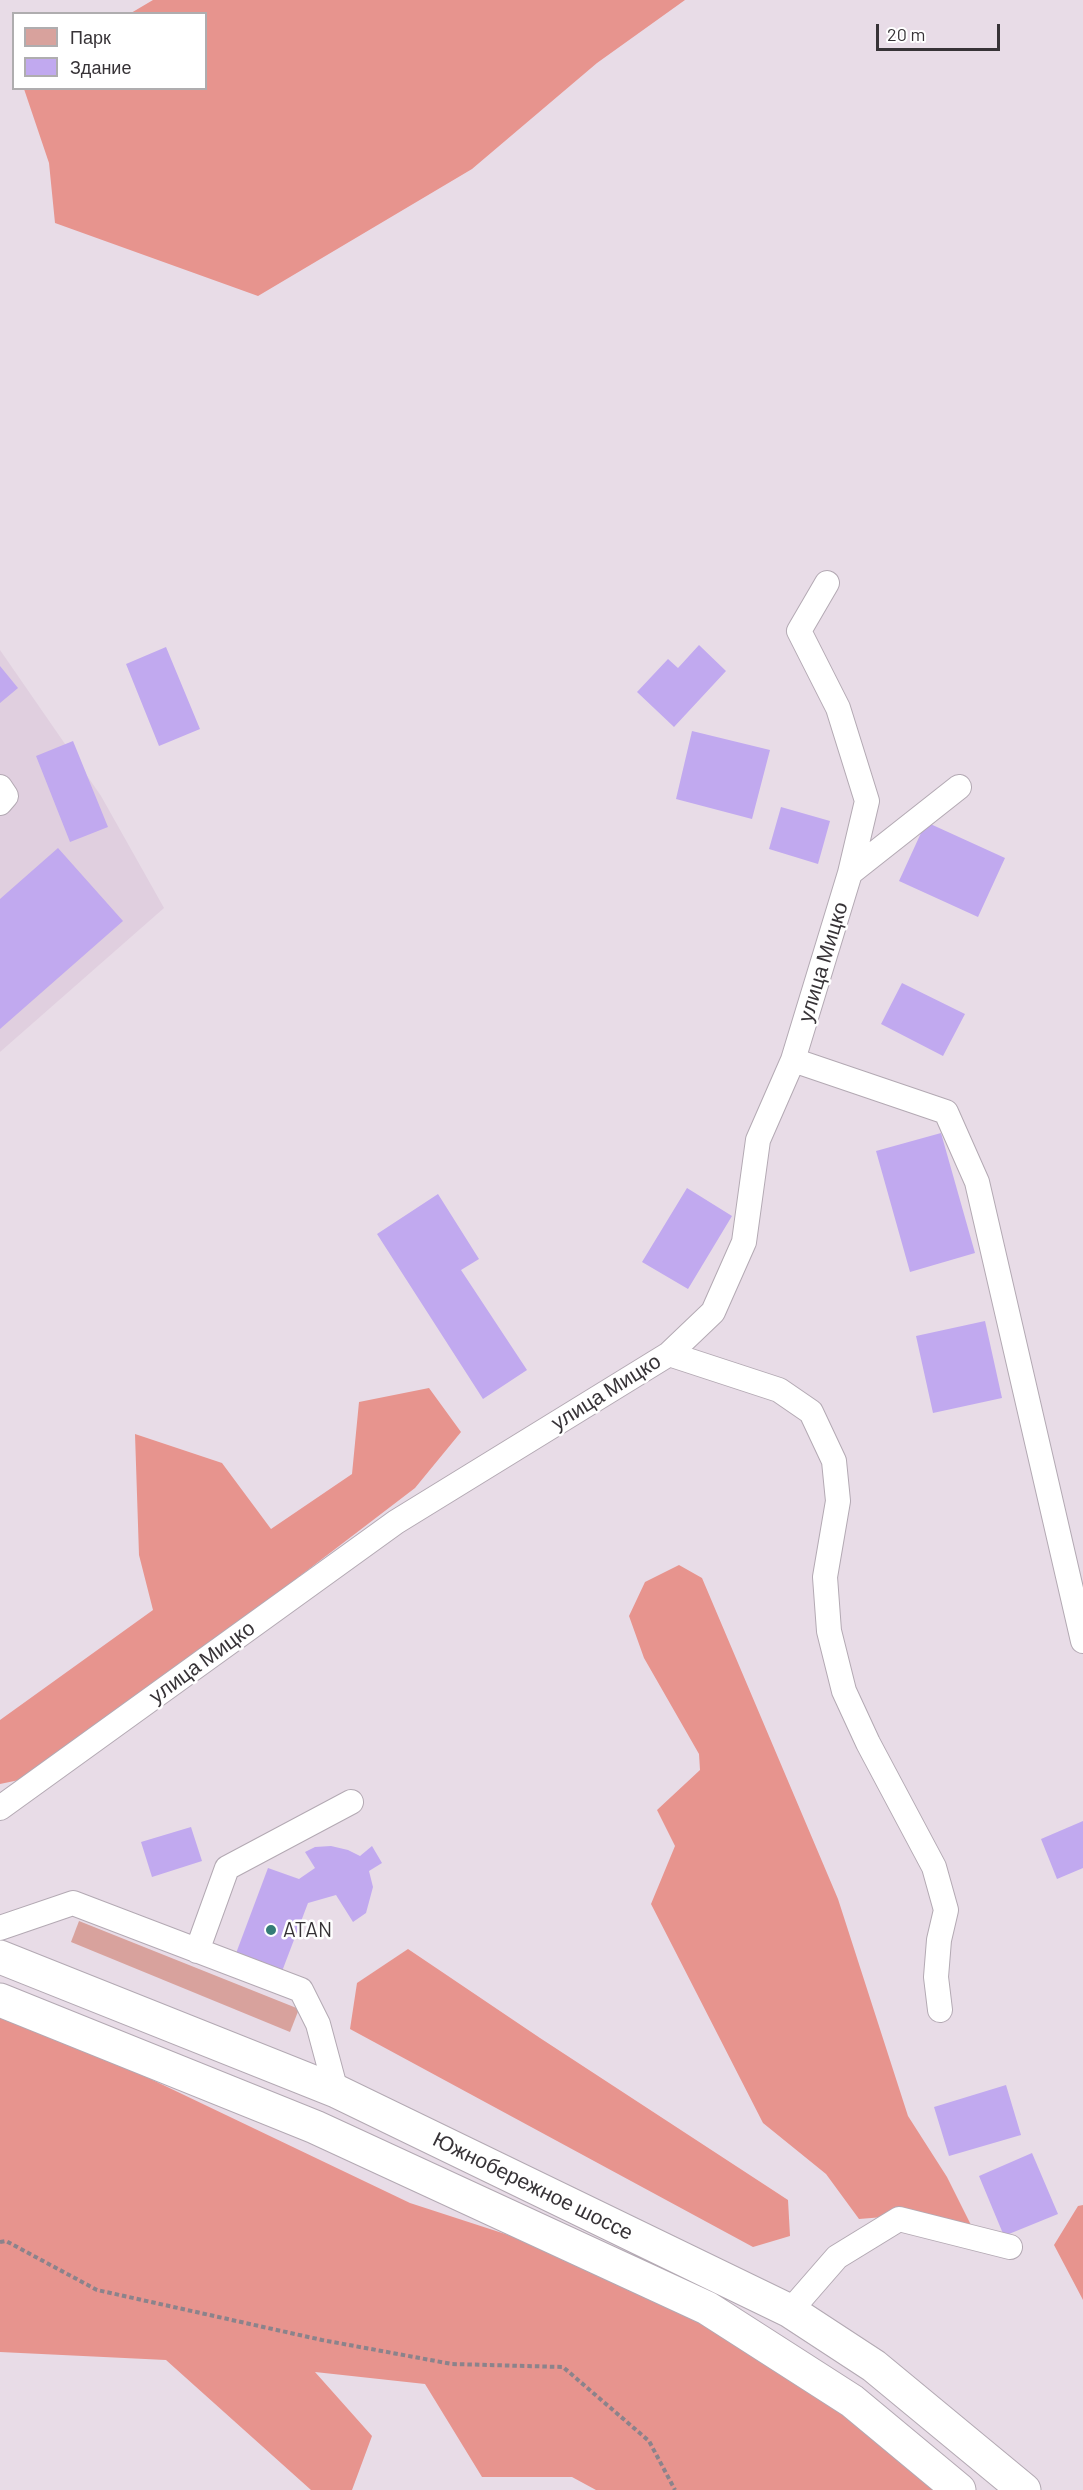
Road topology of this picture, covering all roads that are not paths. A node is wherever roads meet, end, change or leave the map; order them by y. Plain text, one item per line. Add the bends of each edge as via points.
1 (827, 583) dead end
2 (0, 787) edge
3 (959, 787) dead end
4 (0, 803) edge
5 (850, 873) junction
6 (793, 1060) junction
7 (669, 1354) junction
8 (1083, 1641) edge
9 (351, 1802) dead end
10 (0, 1808) edge
11 (0, 1928) edge
12 (197, 1951) junction
13 (0, 1957) edge
14 (0, 2000) edge
15 (940, 2010) dead end
16 (336, 2091) junction
17 (1010, 2247) dead end
18 (790, 2311) junction
19 (959, 2490) edge
20 (1024, 2490) edge

1 - 5 lane via 799,631 838,708 867,801
2 - 4 lane via 6,796
3 - 5 lane, улица Мицко
5 - 6 lane, улица Мицко
6 - 7 lane, улица Мицко via 758,1140 744,1242 713,1312
6 - 8 lane via 946,1112 977,1182
7 - 10 lane, улица Мицко via 396,1522
7 - 15 lane via 779,1390 811,1412 834,1461 838,1501 825,1577 829,1631 844,1691 937,1877 946,1910 936,1977
9 - 12 lane via 227,1868
11 - 12 lane via 73,1903
12 - 16 lane via 301,1990 318,2024
13 - 16 highway, Южнобережное шоссе
14 - 19 highway, Южнобережное шоссе via 315,2127 707,2308 852,2401
16 - 18 highway, Южнобережное шоссе
17 - 18 lane via 899,2219 837,2258
18 - 20 highway, Южнобережное шоссе via 874,2366

